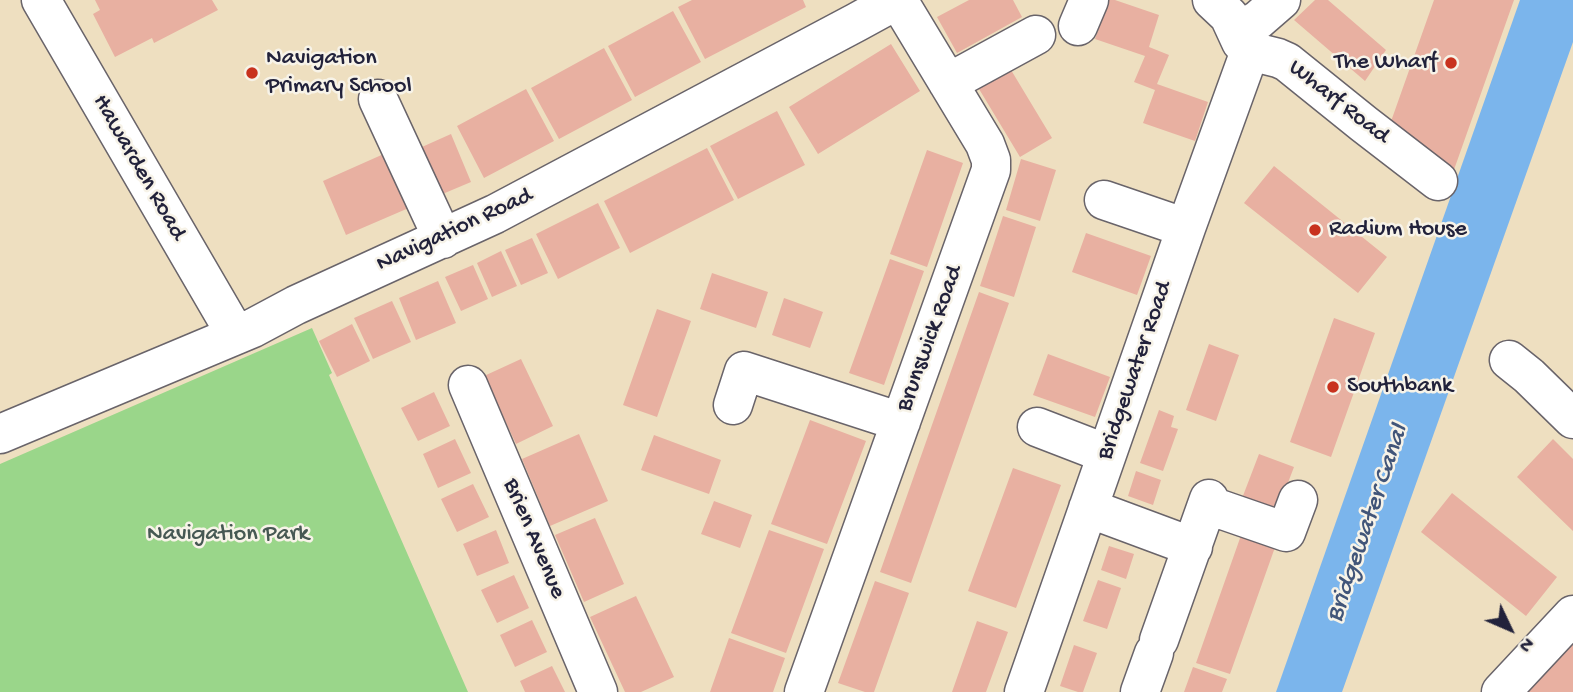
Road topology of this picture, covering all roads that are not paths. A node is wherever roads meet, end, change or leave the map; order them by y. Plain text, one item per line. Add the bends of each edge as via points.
1 (41, 0) edge
2 (897, 0) edge
3 (1212, 0) edge
4 (1281, 0) edge
5 (1036, 35) dead end
6 (1243, 42) junction
7 (948, 83) junction
8 (378, 99) dead end
9 (1438, 181) dead end
10 (1104, 200) dead end
11 (1185, 228) junction
12 (443, 239) junction
13 (236, 335) junction
14 (1509, 360) dead end
15 (468, 385) dead end
16 (733, 405) dead end
17 (1573, 419) edge
18 (901, 422) junction
19 (1037, 427) dead end
20 (0, 434) edge
21 (1107, 454) junction
22 (1298, 500) dead end
23 (1088, 508) junction
24 (1193, 547) junction
25 (1573, 615) edge
26 (598, 692) edge
27 (804, 692) edge
28 (1024, 692) edge
29 (1140, 692) edge
30 (1501, 692) edge

1 - 13 street, Hawarden Road via 116,108
2 - 7 street, Brunswick Road
2 - 12 street, Navigation Road
3 - 6 street via 1229,16
4 - 6 street via 1258,20
5 - 7 street
6 - 9 street, Wharf Road via 1254,54 1278,58 1295,68
6 - 11 street, Bridgewater Road
7 - 18 street, Brunswick Road via 985,144 991,170
8 - 12 street
10 - 11 street
11 - 21 street, Bridgewater Road
12 - 13 street, Navigation Road
13 - 20 street, Navigation Road
14 - 17 street
15 - 26 street, Brien Avenue
16 - 18 street via 744,371
18 - 27 street, Brunswick Road
19 - 21 street
21 - 23 street, Bridgewater Road
22 - 24 street via 1286,532 1209,502
23 - 24 street
23 - 28 street, Bridgewater Road
24 - 29 street
25 - 30 street

